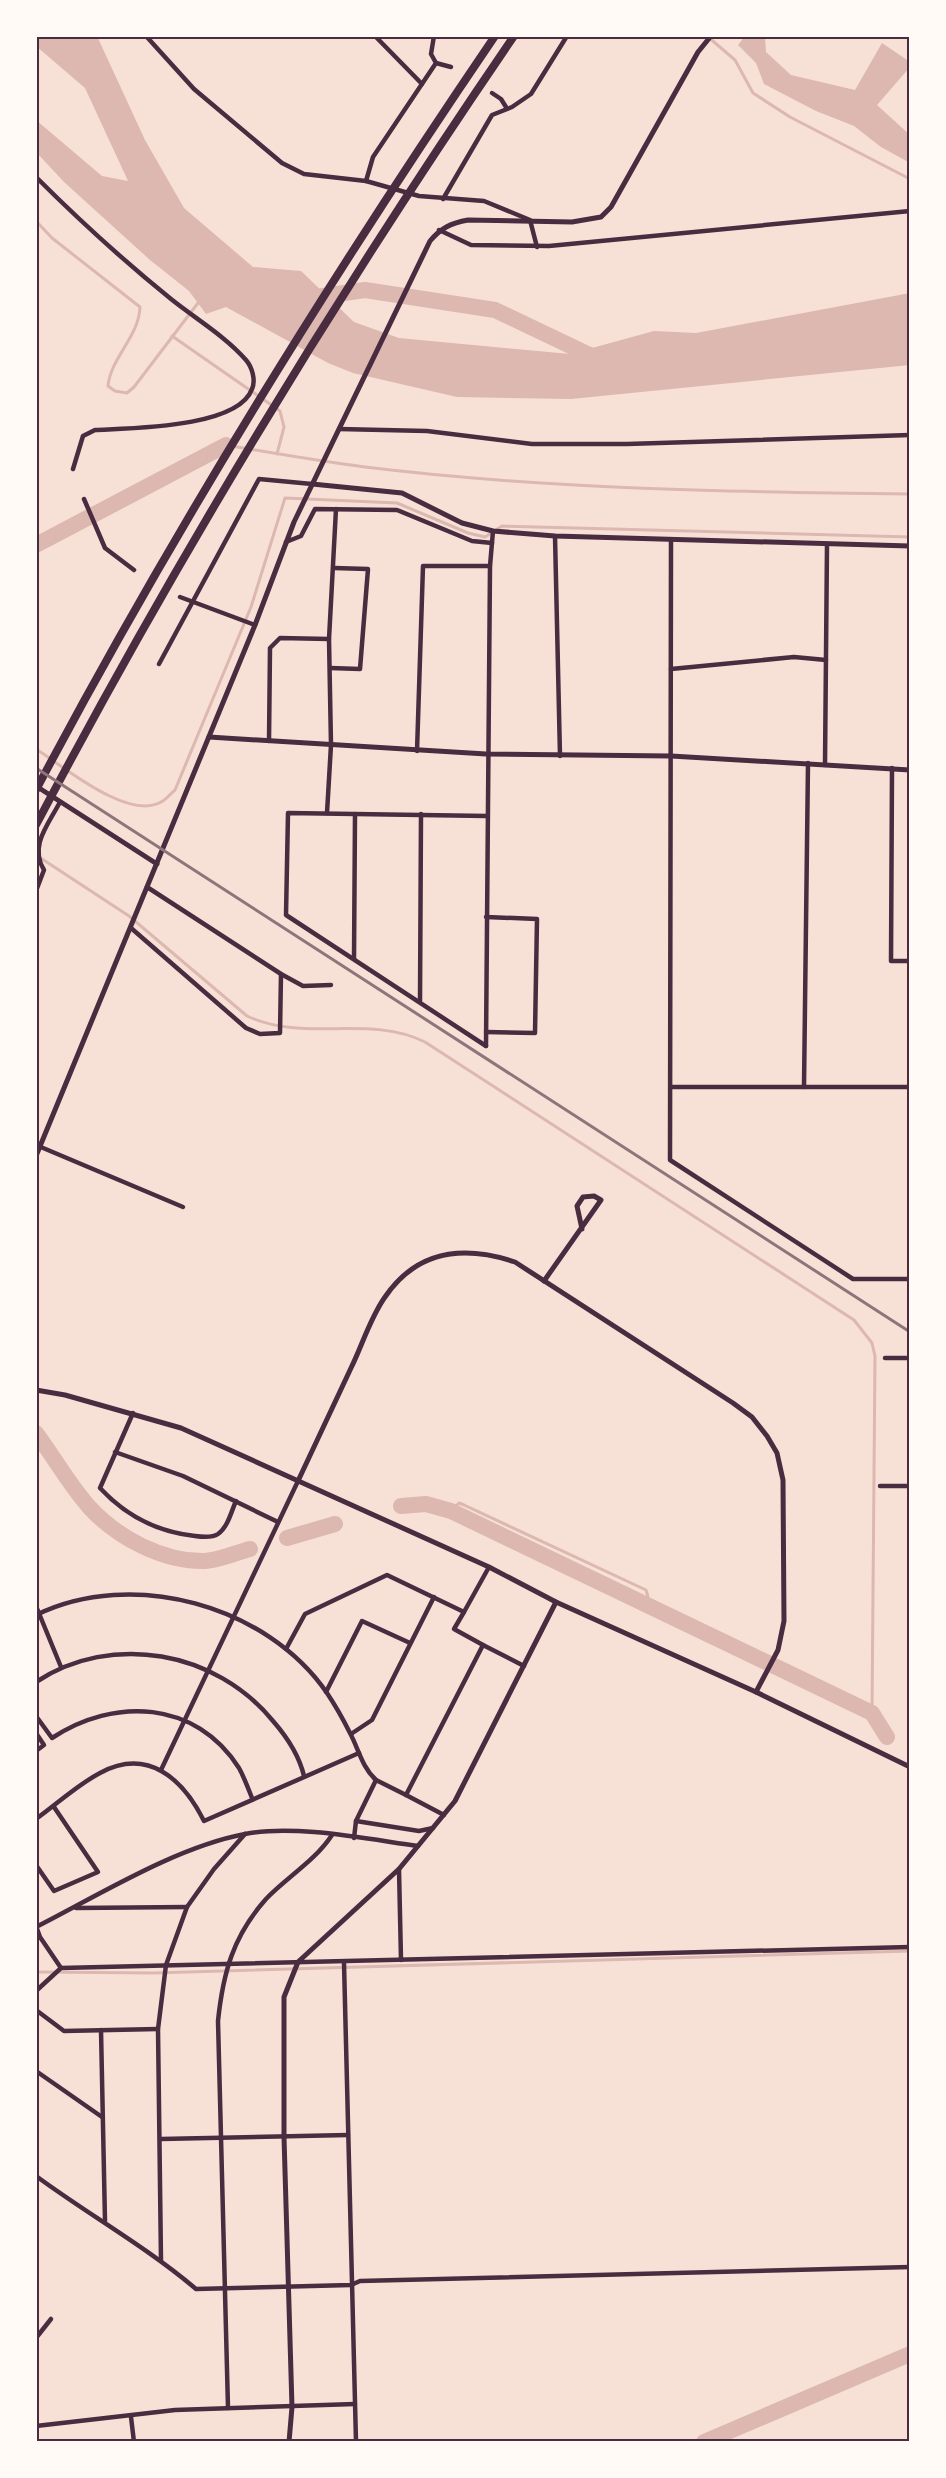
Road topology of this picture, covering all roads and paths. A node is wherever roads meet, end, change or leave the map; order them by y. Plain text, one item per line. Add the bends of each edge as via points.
1 (146, 36) edge
2 (375, 36) edge
3 (434, 36) edge
4 (495, 36) edge
5 (514, 36) edge
6 (567, 36) edge
7 (711, 36) edge
8 (436, 63) junction
9 (451, 67) dead end
10 (422, 84) junction
11 (492, 93) dead end
12 (506, 107) junction
13 (36, 177) edge
14 (366, 181) junction
15 (443, 199) junction
16 (910, 211) edge
17 (530, 220) junction
18 (439, 230) junction
19 (537, 247) junction
20 (339, 429) junction
21 (910, 435) edge
22 (73, 469) dead end
23 (312, 484) junction
24 (84, 499) dead end
25 (336, 509) junction
26 (494, 531) junction
27 (555, 536) junction
28 (671, 540) junction
29 (286, 543) junction
30 (492, 543) junction
31 (827, 544) junction
32 (910, 546) edge
33 (489, 566) junction
34 (334, 568) junction
35 (134, 570) dead end
36 (180, 597) dead end
37 (195, 601) junction
38 (255, 625) junction
39 (329, 639) junction
40 (826, 660) junction
41 (159, 664) dead end
42 (330, 668) junction
43 (671, 669) junction
44 (209, 737) junction
45 (268, 741) junction
46 (330, 745) junction
47 (417, 751) junction
48 (486, 754) junction
49 (560, 756) junction
50 (671, 756) junction
51 (808, 763) junction
52 (825, 765) junction
53 (892, 768) junction
54 (910, 770) edge
55 (36, 788) edge
56 (60, 802) junction
57 (327, 813) junction
58 (355, 814) junction
59 (421, 814) junction
60 (487, 816) junction
61 (36, 825) edge
62 (157, 864) junction
63 (147, 887) junction
64 (36, 891) edge
65 (486, 917) junction
66 (131, 928) junction
67 (354, 959) junction
68 (910, 962) edge
69 (281, 974) junction
70 (332, 985) dead end
71 (420, 1001) junction
72 (486, 1032) junction
73 (671, 1087) junction
74 (804, 1087) junction
75 (910, 1087) edge
76 (38, 1145) edge
77 (36, 1156) edge
78 (183, 1207) dead end
79 (582, 1229) junction
80 (910, 1279) edge
81 (544, 1281) junction
82 (910, 1358) edge
83 (885, 1359) dead end
84 (36, 1390) edge
85 (133, 1413) junction
86 (115, 1452) junction
87 (298, 1481) junction
88 (880, 1486) dead end
89 (910, 1486) edge
90 (236, 1502) junction
91 (278, 1522) junction
92 (489, 1567) junction
93 (434, 1597) junction
94 (556, 1602) junction
95 (36, 1606) edge
96 (464, 1612) junction
97 (38, 1614) edge
98 (234, 1619) junction
99 (410, 1643) junction
100 (483, 1645) junction
101 (286, 1649) junction
102 (524, 1666) junction
103 (61, 1667) junction
104 (209, 1671) junction
105 (36, 1682) edge
106 (326, 1692) junction
107 (756, 1692) junction
108 (36, 1716) edge
109 (185, 1722) junction
110 (36, 1733) edge
111 (351, 1734) junction
112 (36, 1751) edge
113 (358, 1753) junction
114 (910, 1767) edge
115 (161, 1770) junction
116 (304, 1776) junction
117 (376, 1780) junction
118 (406, 1795) junction
119 (252, 1798) junction
120 (54, 1807) junction
121 (444, 1815) junction
122 (36, 1819) edge
123 (356, 1821) junction
124 (433, 1828) junction
125 (245, 1834) junction
126 (332, 1835) junction
127 (354, 1838) junction
128 (418, 1846) junction
129 (36, 1865) edge
130 (399, 1869) junction
131 (187, 1907) junction
132 (75, 1908) junction
133 (36, 1926) edge
134 (910, 1947) edge
135 (401, 1960) junction
136 (298, 1962) junction
137 (344, 1963) junction
138 (227, 1964) junction
139 (166, 1965) junction
140 (61, 1968) junction
141 (36, 1991) edge
142 (36, 2010) edge
143 (158, 2029) junction
144 (101, 2030) junction
145 (36, 2071) edge
146 (102, 2117) junction
147 (348, 2135) junction
148 (284, 2137) junction
149 (161, 2139) junction
150 (222, 2139) junction
151 (36, 2176) edge
152 (105, 2221) junction
153 (161, 2260) junction
154 (910, 2267) edge
155 (351, 2285) junction
156 (288, 2286) junction
157 (223, 2289) junction
158 (51, 2319) dead end
159 (36, 2338) edge
160 (355, 2404) junction
161 (292, 2407) junction
162 (228, 2408) junction
163 (131, 2417) junction
164 (36, 2426) edge
165 (134, 2442) edge
166 (289, 2442) edge
167 (356, 2442) edge

1 - 14 street via 194,89 282,163 303,174
2 - 10 street
3 - 8 street via 432,54
4 - 55 highway via 320,299 209,479
5 - 61 highway via 413,186 229,477
6 - 12 street via 531,94
7 - 17 street via 698,52 612,207 601,217 588,220
8 - 9 street
8 - 10 street
10 - 14 street via 373,158
11 - 12 street
12 - 15 street via 492,115
13 - 22 street via 113,250 230,345 254,374 253,389 243,403 227,413 202,422 95,430 83,436
14 - 15 street
15 - 17 street via 484,201
16 - 19 street
17 - 18 street via 468,220
17 - 19 street
18 - 19 street via 471,245
18 - 20 street via 430,241
20 - 21 street via 427,431 544,444
20 - 23 street
23 - 26 street via 402,493 462,523
23 - 29 street
23 - 37 street via 259,479
24 - 35 street via 105,548
25 - 29 street via 315,509 301,536
25 - 30 street via 397,510 472,541
25 - 34 street
26 - 27 street
26 - 30 street
27 - 28 street
27 - 49 street
28 - 31 street
28 - 43 street
29 - 38 street
30 - 33 street
31 - 32 street
31 - 40 street
33 - 47 street via 423,566
33 - 48 street
34 - 39 street
34 - 42 street via 368,569 368,597 360,669
36 - 37 street
37 - 38 street
37 - 41 street
38 - 44 street
39 - 42 street
39 - 45 street via 280,638 270,648
40 - 43 street via 794,657
40 - 52 street
42 - 46 street
43 - 50 street
44 - 45 street
44 - 62 street
45 - 46 street
46 - 47 street
46 - 57 street
47 - 48 street
48 - 49 street
48 - 60 street
49 - 50 street
50 - 51 street
50 - 73 street
51 - 52 street
51 - 74 street
52 - 53 street
53 - 54 street
53 - 68 street via 891,961
55 - 56 street
56 - 62 street
56 - 64 street via 38,846 37,858 44,870
57 - 58 street
57 - 67 street via 288,813 286,915
58 - 59 street
58 - 67 street
59 - 60 street
59 - 71 street
60 - 65 street
62 - 63 street
63 - 66 street
63 - 69 street
65 - 72 street
65 - 72 street via 537,919 537,930 535,1033
66 - 69 street via 246,1028 260,1034 280,1033
66 - 76 street
67 - 71 street
69 - 70 street via 303,986
71 - 72 street via 486,1046
73 - 74 street
73 - 80 street via 670,1160 853,1279
74 - 75 street
76 - 77 street
76 - 78 street
79 - 79 street via 601,1200 594,1196 583,1197 577,1206
79 - 81 street
81 - 87 street via 515,1262 489,1253 462,1251 429,1259 408,1272 384,1298
81 - 107 street via 752,1417 777,1453 783,1480 784,1621 775,1655
82 - 83 street
84 - 85 street
85 - 86 street
85 - 87 street via 181,1428
86 - 90 street via 183,1476
86 - 90 street via 100,1488 135,1517 162,1530 216,1536 225,1528
87 - 91 street
87 - 92 street
88 - 89 street
90 - 91 street
91 - 98 street
92 - 94 street
92 - 96 street
93 - 96 street
93 - 99 street
93 - 101 street via 387,1575 304,1614
94 - 102 street
94 - 107 street
95 - 97 street
96 - 100 street via 454,1629
97 - 98 street via 93,1598 150,1596 179,1599
97 - 103 street
98 - 101 street
98 - 104 street
99 - 106 street via 362,1621
99 - 111 street via 372,1720
100 - 102 street
100 - 118 street
101 - 106 street
102 - 121 street via 455,1801
103 - 104 street via 112,1654 135,1653 183,1660
103 - 105 street
104 - 109 street
104 - 116 street via 249,1696 268,1714 294,1750
106 - 111 street
107 - 114 street
108 - 109 street via 52,1738 84,1720 125,1710 150,1711
109 - 115 street
109 - 119 street via 223,1748 239,1769
110 - 112 street via 44,1745
111 - 113 street
113 - 116 street
113 - 117 street
115 - 119 street via 184,1788 204,1821
115 - 120 street via 124,1765 102,1772
116 - 119 street
117 - 118 street
117 - 123 street
118 - 121 street
120 - 122 street
120 - 129 street via 98,1872 54,1891
121 - 124 street
123 - 124 street via 419,1831
123 - 127 street
124 - 128 street
125 - 126 street
125 - 131 street
125 - 132 street via 151,1869
126 - 127 street
126 - 138 street via 266,1900 240,1936
127 - 128 street
128 - 130 street
130 - 135 street
130 - 136 street
131 - 132 street
131 - 139 street
132 - 133 street
133 - 140 street
134 - 135 street
135 - 137 street
136 - 137 street
136 - 138 street
136 - 148 street via 283,2009
137 - 147 street
138 - 139 street
138 - 150 street via 218,2021
139 - 140 street
139 - 143 street
140 - 141 street
142 - 144 street via 64,2031
143 - 144 street
143 - 149 street
144 - 146 street
145 - 146 street
146 - 152 street
147 - 148 street
147 - 155 street
148 - 150 street
148 - 156 street
149 - 150 street
149 - 153 street
150 - 157 street
151 - 152 street via 90,2215
152 - 153 street
153 - 157 street via 196,2289
154 - 155 street via 372,2281
155 - 156 street
155 - 160 street
156 - 157 street
156 - 161 street
157 - 162 street
158 - 159 street
160 - 161 street
160 - 167 street
161 - 162 street
161 - 166 street
162 - 163 street
163 - 164 street
163 - 165 street

